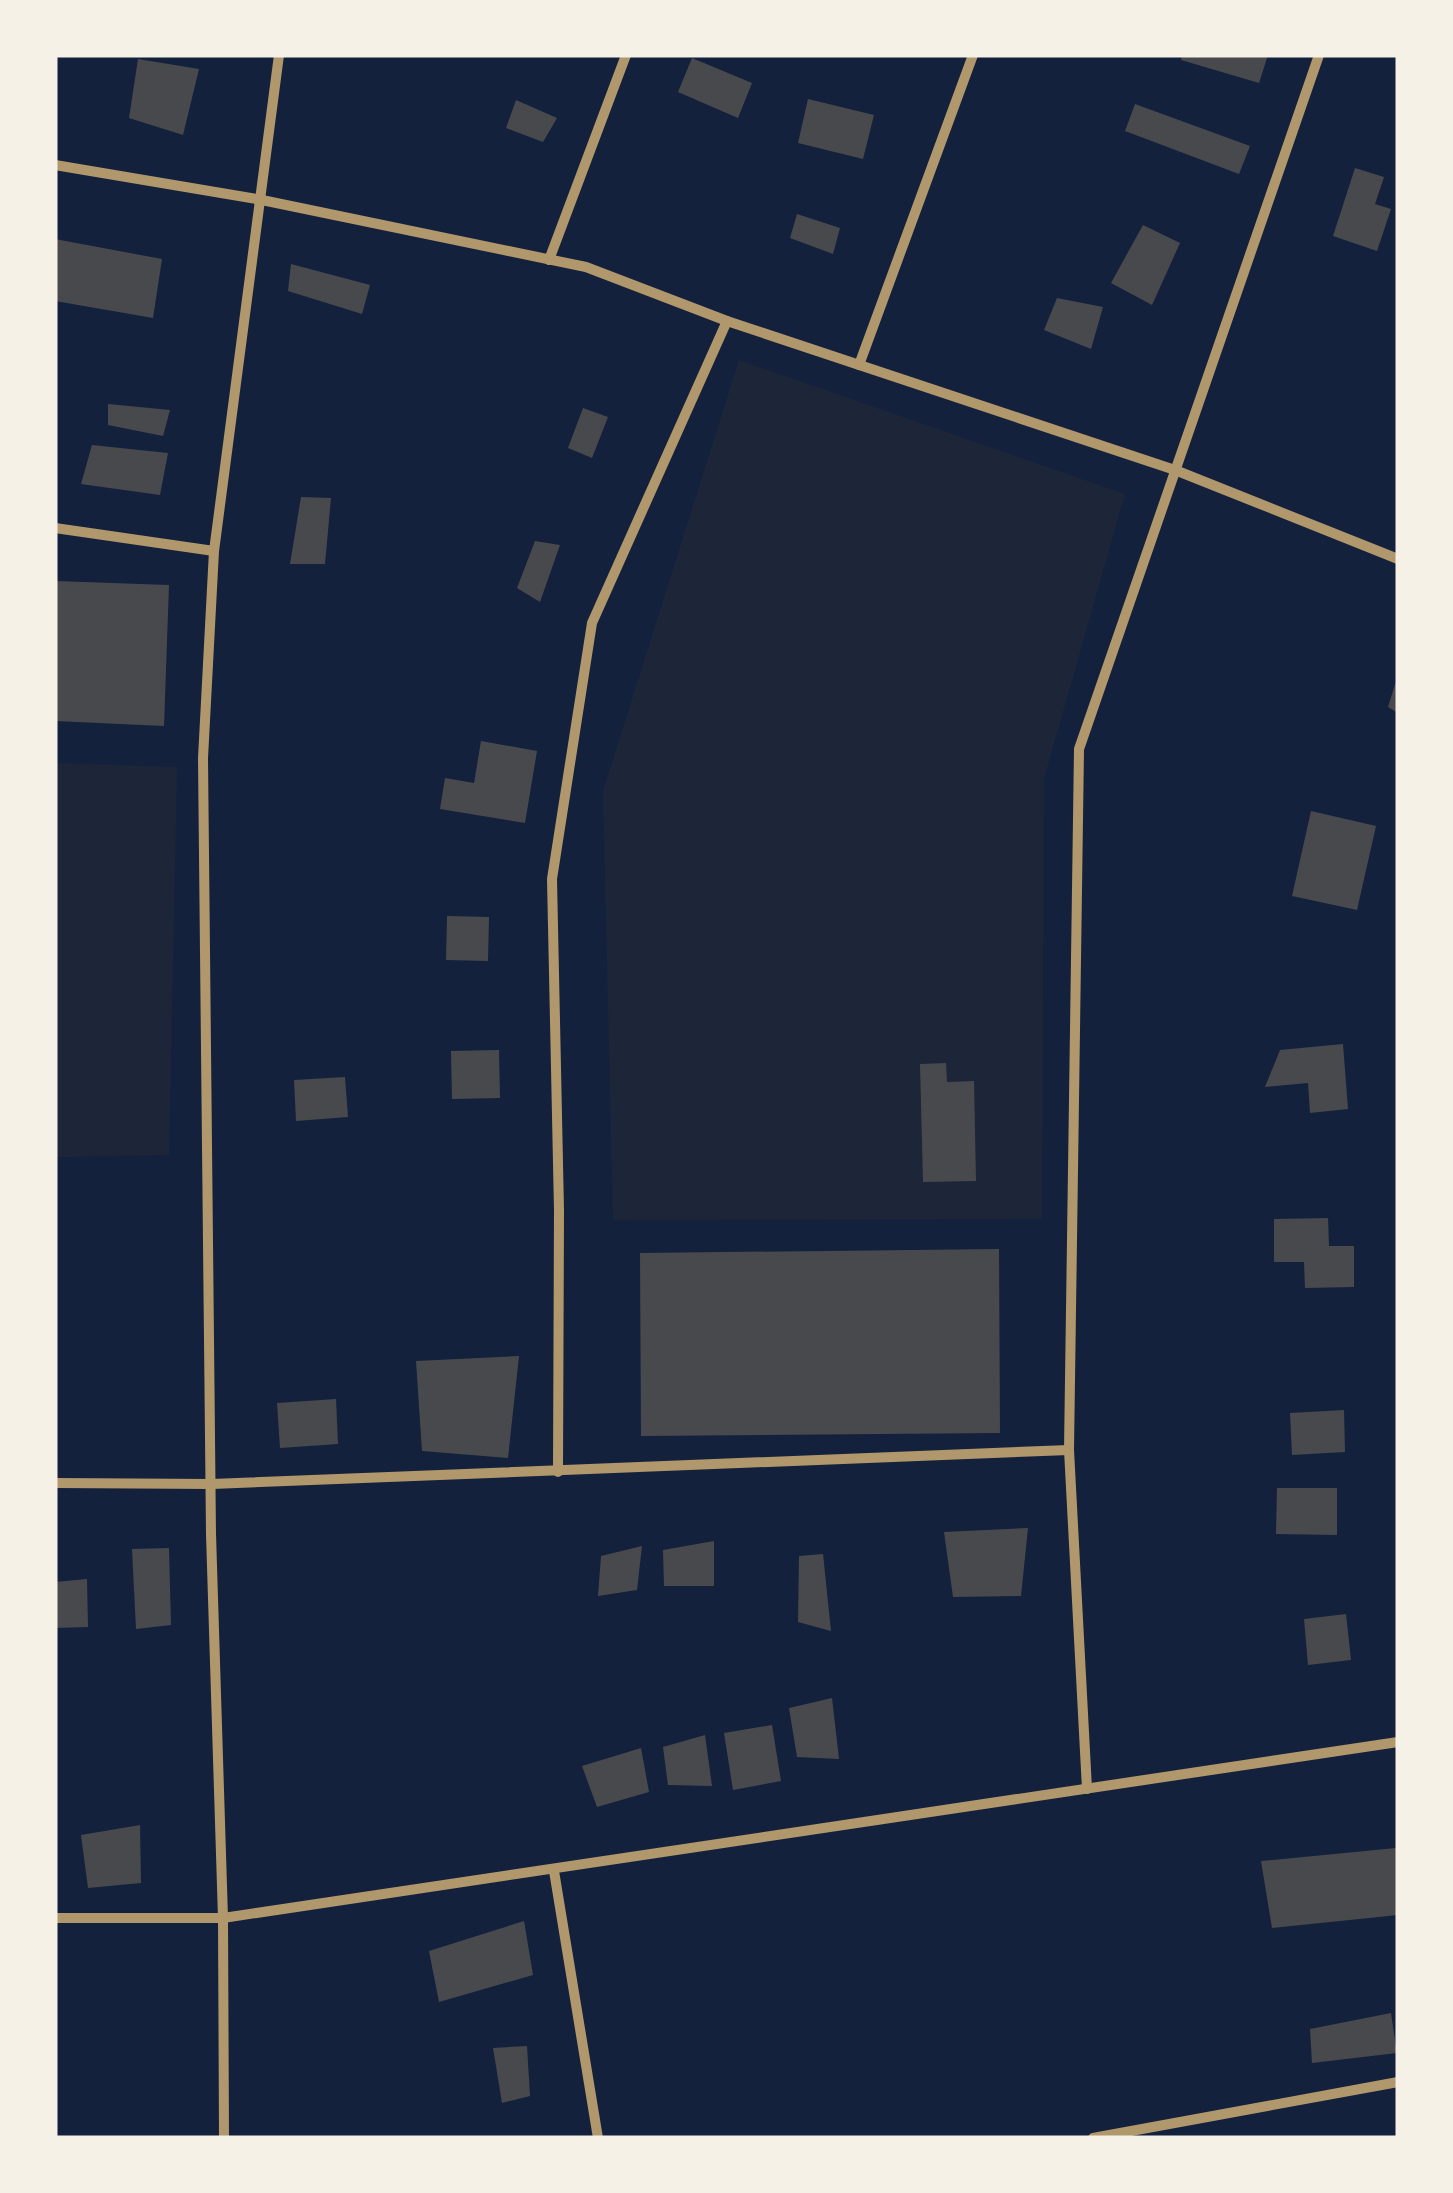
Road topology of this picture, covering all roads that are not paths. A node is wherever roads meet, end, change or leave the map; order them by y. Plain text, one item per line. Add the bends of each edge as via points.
1 (279, 55) edge
2 (626, 55) edge
3 (973, 55) edge
4 (1319, 55) edge
5 (55, 164) edge
6 (258, 198) junction
7 (549, 260) junction
8 (726, 322) junction
9 (859, 365) junction
10 (1175, 470) junction
11 (55, 528) edge
12 (214, 551) junction
13 (1398, 558) edge
14 (1069, 1450) junction
15 (558, 1472) junction
16 (55, 1483) edge
17 (212, 1484) junction
18 (1398, 1742) edge
19 (1087, 1788) junction
20 (554, 1871) junction
21 (55, 1918) edge
22 (224, 1918) junction
23 (1398, 2082) edge
24 (1164, 2133) edge
25 (224, 2138) edge
26 (598, 2138) edge
27 (1094, 2138) edge

1 - 6 street
2 - 7 street
3 - 9 street
4 - 10 street
5 - 6 street
6 - 7 street
6 - 12 street
7 - 8 street via 586,266
8 - 9 street
8 - 15 street via 592,623 552,879
9 - 10 street
10 - 13 street
10 - 14 street via 1078,749
11 - 12 street
12 - 17 street via 204,758
14 - 15 street
14 - 19 street
15 - 17 street
16 - 17 street
17 - 22 street
18 - 19 street
19 - 20 street
20 - 22 street
20 - 26 street
21 - 22 street
22 - 25 street
23 - 24 street
24 - 27 street

